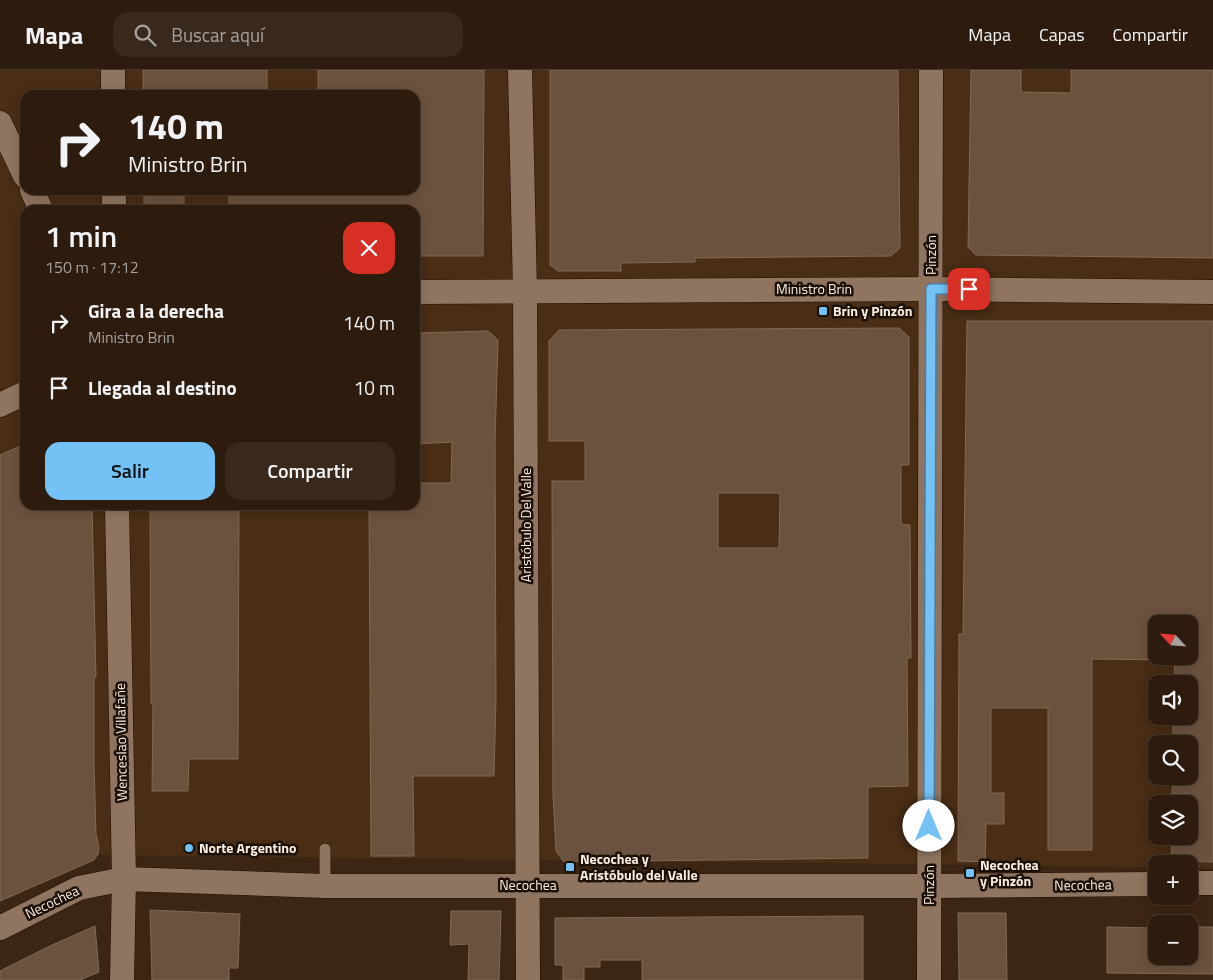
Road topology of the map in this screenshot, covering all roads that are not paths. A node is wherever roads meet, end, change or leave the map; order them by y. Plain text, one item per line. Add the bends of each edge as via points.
1 (112, 70) edge
2 (520, 70) edge
3 (931, 70) edge
4 (113, 90) edge
5 (0, 123) edge
6 (20, 165) edge
7 (931, 289) junction
8 (525, 291) junction
9 (420, 292) edge
10 (1213, 292) edge
11 (20, 395) edge
12 (0, 405) edge
13 (117, 510) edge
14 (325, 849) dead end
15 (124, 879) junction
16 (1198, 883) edge
17 (1213, 883) edge
18 (1148, 884) edge
19 (528, 885) junction
20 (325, 886) junction
21 (929, 886) junction
22 (0, 928) edge
23 (122, 980) edge
24 (528, 980) edge
25 (929, 980) edge

1 - 4 street
2 - 8 street, Aristóbulo Del Valle
3 - 7 street, Pinzón
5 - 6 street
7 - 8 street, Ministro Brin
7 - 10 street, Ministro Brin
7 - 21 street, Pinzón
8 - 9 street, Ministro Brin
8 - 19 street, Aristóbulo Del Valle
11 - 12 street
13 - 15 street, Wenceslao Villafañe
14 - 20 lane
15 - 20 street, Necochea
15 - 22 street, Necochea via 79,888
15 - 23 street, Wenceslao Villafañe
16 - 17 street
18 - 21 street, Necochea
19 - 20 street, Necochea
19 - 21 street, Necochea
19 - 24 street, Aristóbulo Del Valle
21 - 25 street, Pinzón

